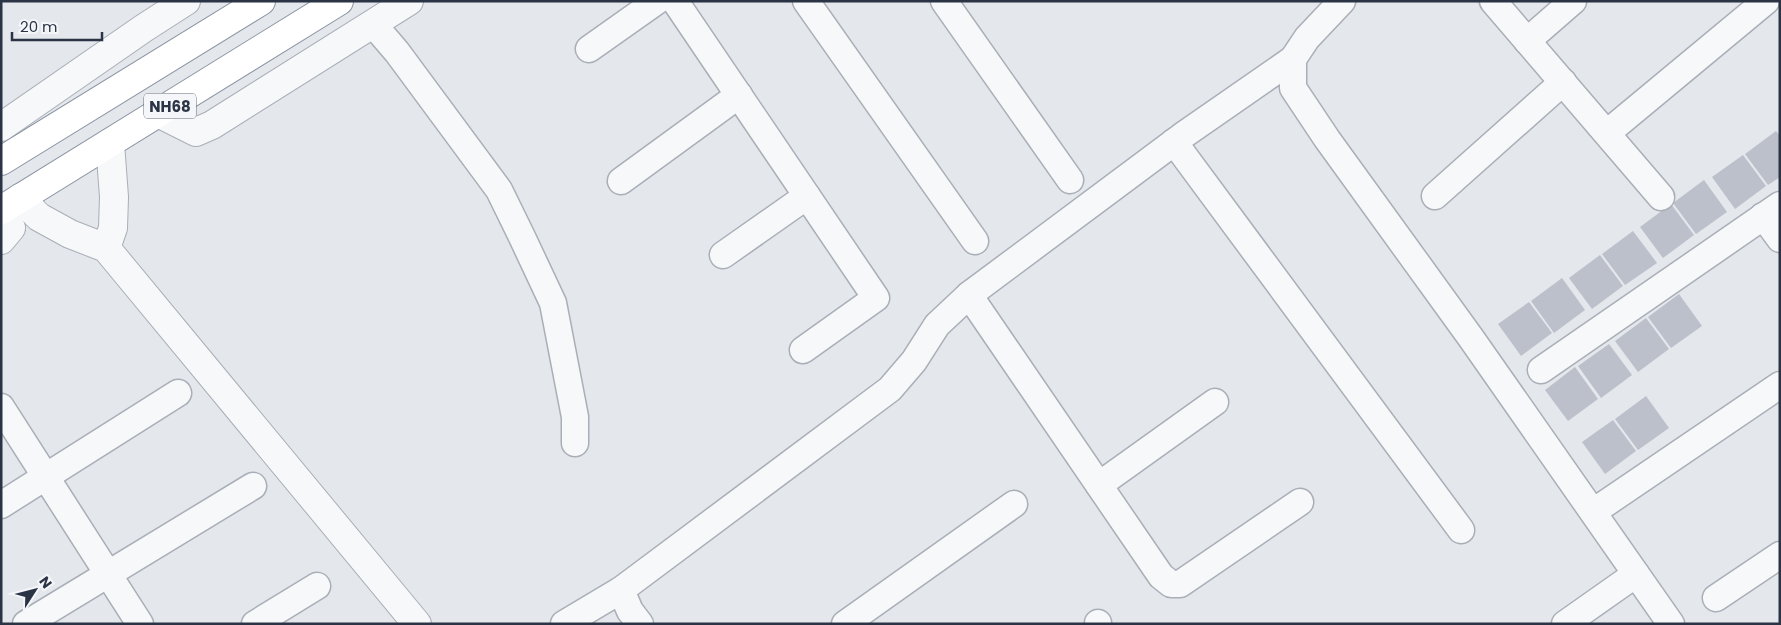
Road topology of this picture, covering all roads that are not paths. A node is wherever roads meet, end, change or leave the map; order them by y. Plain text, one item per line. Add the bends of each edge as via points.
1 (186, 1) edge
2 (261, 1) edge
3 (339, 1) edge
4 (409, 1) edge
5 (657, 1) edge
6 (675, 1) edge
7 (806, 1) edge
8 (944, 1) edge
9 (1342, 1) edge
10 (1494, 1) edge
11 (1573, 1) edge
12 (1766, 1) edge
13 (373, 24) junction
14 (1527, 41) junction
15 (589, 48) dead end
16 (1293, 59) junction
17 (1563, 82) junction
18 (739, 95) junction
19 (158, 113) junction
20 (1, 127) edge
21 (1606, 133) junction
22 (1174, 142) junction
23 (110, 143) junction
24 (1, 161) edge
25 (1070, 180) dead end
26 (621, 181) dead end
27 (807, 196) junction
28 (1436, 196) dead end
29 (1661, 197) dead end
30 (8, 206) edge
31 (1772, 210) edge
32 (1780, 239) edge
33 (1, 240) edge
34 (975, 241) dead end
35 (106, 248) junction
36 (723, 255) dead end
37 (969, 295) junction
38 (802, 350) dead end
39 (1541, 370) dead end
40 (1780, 385) edge
41 (178, 393) dead end
42 (1216, 402) dead end
43 (1, 407) edge
44 (575, 443) dead end
45 (47, 478) junction
46 (1099, 485) junction
47 (253, 486) dead end
48 (1300, 502) dead end
49 (1014, 504) dead end
50 (1, 505) edge
51 (1592, 512) junction
52 (1460, 530) dead end
53 (1780, 555) edge
54 (108, 574) junction
55 (1636, 574) junction
56 (317, 586) dead end
57 (621, 590) junction
58 (1716, 598) dead end
59 (26, 624) edge
60 (140, 624) edge
61 (255, 624) edge
62 (417, 624) edge
63 (564, 624) edge
64 (640, 624) edge
65 (845, 624) edge
66 (1566, 624) edge
67 (1671, 624) edge

1 - 20 street
2 - 24 highway, NH68
3 - 19 highway, NH68
4 - 13 street
5 - 15 street
6 - 18 street
7 - 34 street
8 - 25 street
9 - 16 street via 1307,38
10 - 14 street
11 - 14 street
12 - 21 street
13 - 19 street via 196,132
13 - 44 street via 499,190 522,237 553,303 575,418
14 - 17 street
16 - 22 street
16 - 51 street via 1293,88
17 - 21 street
17 - 28 street
18 - 26 street
18 - 27 street
19 - 23 highway, NH68
21 - 29 street
22 - 37 street
22 - 52 street
23 - 30 highway, NH68
23 - 35 street via 113,228
27 - 36 street
27 - 38 street via 876,298
30 - 33 street via 11,228
30 - 35 street
31 - 32 street
31 - 39 street
35 - 62 street
37 - 46 street
37 - 57 street via 937,325 914,361 890,389
40 - 51 street
41 - 45 street
42 - 46 street
43 - 45 street
45 - 50 street
45 - 54 street
46 - 48 street via 1161,576 1171,584 1180,584
47 - 54 street
49 - 65 street
51 - 55 street
53 - 58 street
54 - 59 street
54 - 60 street
55 - 66 street
55 - 67 street
56 - 61 street
57 - 63 street
57 - 64 street

